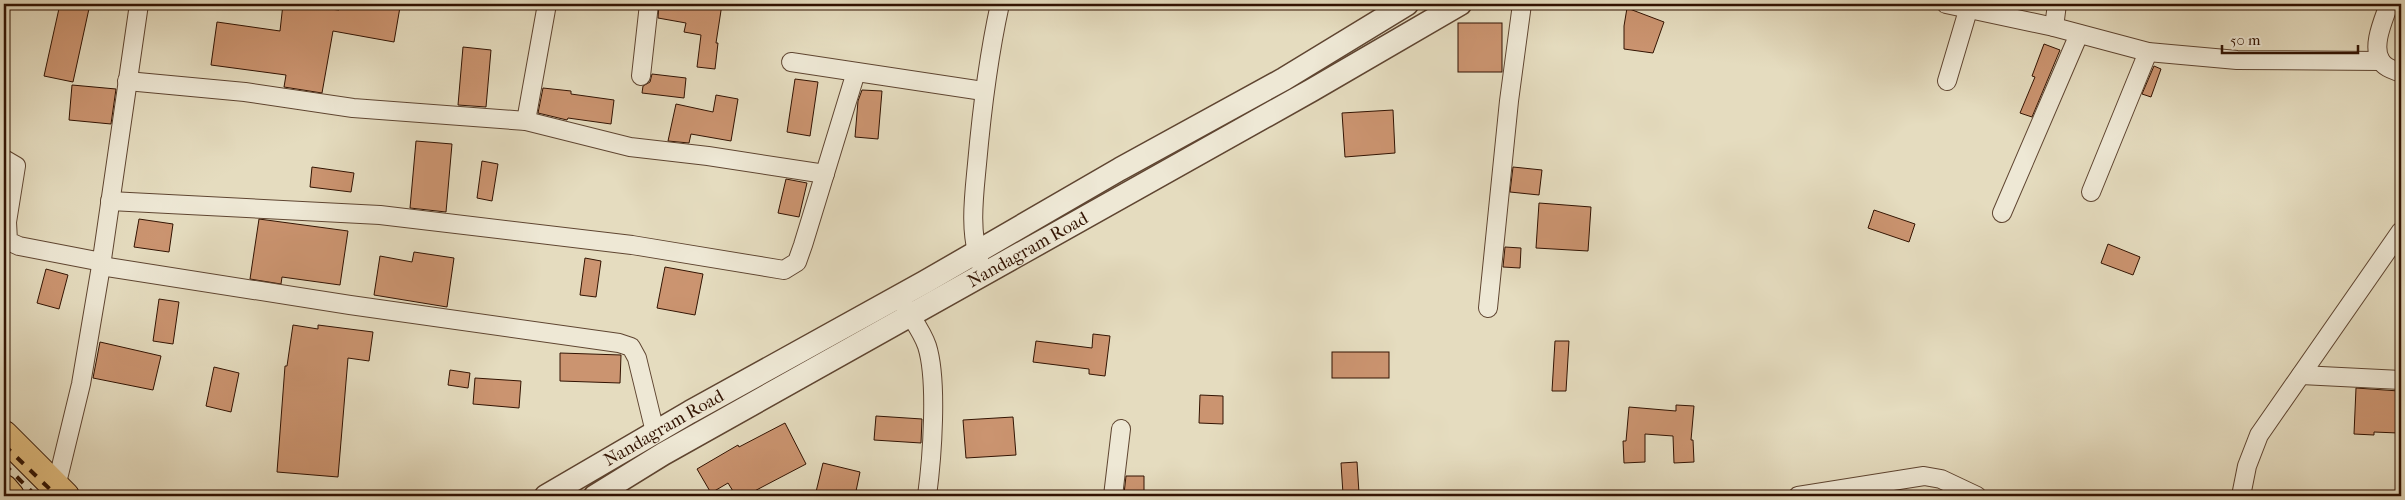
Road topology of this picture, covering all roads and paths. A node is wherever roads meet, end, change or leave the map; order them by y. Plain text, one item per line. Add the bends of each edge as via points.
1 (139, 4) edge
2 (546, 4) edge
3 (649, 4) edge
4 (1000, 4) edge
5 (1407, 4) edge
6 (1460, 4) edge
7 (1522, 4) edge
8 (1946, 4) edge
9 (2057, 4) edge
10 (2389, 4) edge
11 (1975, 7) edge
12 (1387, 16) junction
13 (2054, 27) junction
14 (2078, 34) junction
15 (1400, 39) junction
16 (2148, 52) junction
17 (2381, 61) junction
18 (791, 62) dead end
19 (856, 72) junction
20 (2401, 73) edge
21 (641, 76) dead end
22 (127, 81) junction
23 (1948, 81) dead end
24 (983, 91) junction
25 (526, 121) junction
26 (4, 159) edge
27 (824, 174) junction
28 (2091, 192) dead end
29 (110, 201) junction
30 (2002, 213) dead end
31 (2401, 231) edge
32 (980, 262) junction
33 (101, 264) junction
34 (899, 296) junction
35 (1488, 308) dead end
36 (910, 316) junction
37 (2300, 375) junction
38 (2401, 380) edge
39 (1121, 429) dead end
40 (655, 432) junction
41 (4, 435) edge
42 (4, 490) edge
43 (616, 490) edge
44 (60, 492) edge
45 (10, 496) edge
46 (546, 496) edge
47 (595, 496) edge
48 (927, 496) edge
49 (1113, 496) edge
50 (1798, 496) edge
51 (1977, 496) edge
52 (2241, 496) edge

1 - 22 street
2 - 25 street
3 - 21 street
4 - 24 street
5 - 12 street, Nandagram Road
6 - 15 street, Nandagram Road
7 - 35 street
8 - 11 street
9 - 13 street
10 - 17 street via 2379,40
11 - 13 street
11 - 23 street
12 - 15 street
12 - 32 street, Nandagram Road via 1284,79 1120,169
13 - 14 street
14 - 16 street
14 - 30 street
15 - 32 street, Nandagram Road
16 - 17 street via 2237,60
16 - 28 street
17 - 20 street
18 - 19 street
19 - 24 street
19 - 27 street
22 - 25 street via 245,92 353,108
22 - 29 street
24 - 32 street via 974,197 974,228
25 - 27 street via 630,147
26 - 33 street via 16,166 6,222 8,241
27 - 29 street via 797,262 784,270 632,245 380,215
29 - 33 street
31 - 37 street
32 - 34 street, Nandagram Road
32 - 36 street, Nandagram Road
33 - 40 street via 350,306 619,343 631,347 637,358
33 - 44 street
34 - 36 street
34 - 40 street, Nandagram Road
36 - 43 street, Nandagram Road via 663,454
36 - 48 street via 927,348 932,386
37 - 38 street
37 - 52 street via 2259,435 2247,466
39 - 49 street
40 - 46 street, Nandagram Road
41 - 44 main road
42 - 45 main road
43 - 47 street, Nandagram Road
50 - 51 street via 1924,476 1941,479

